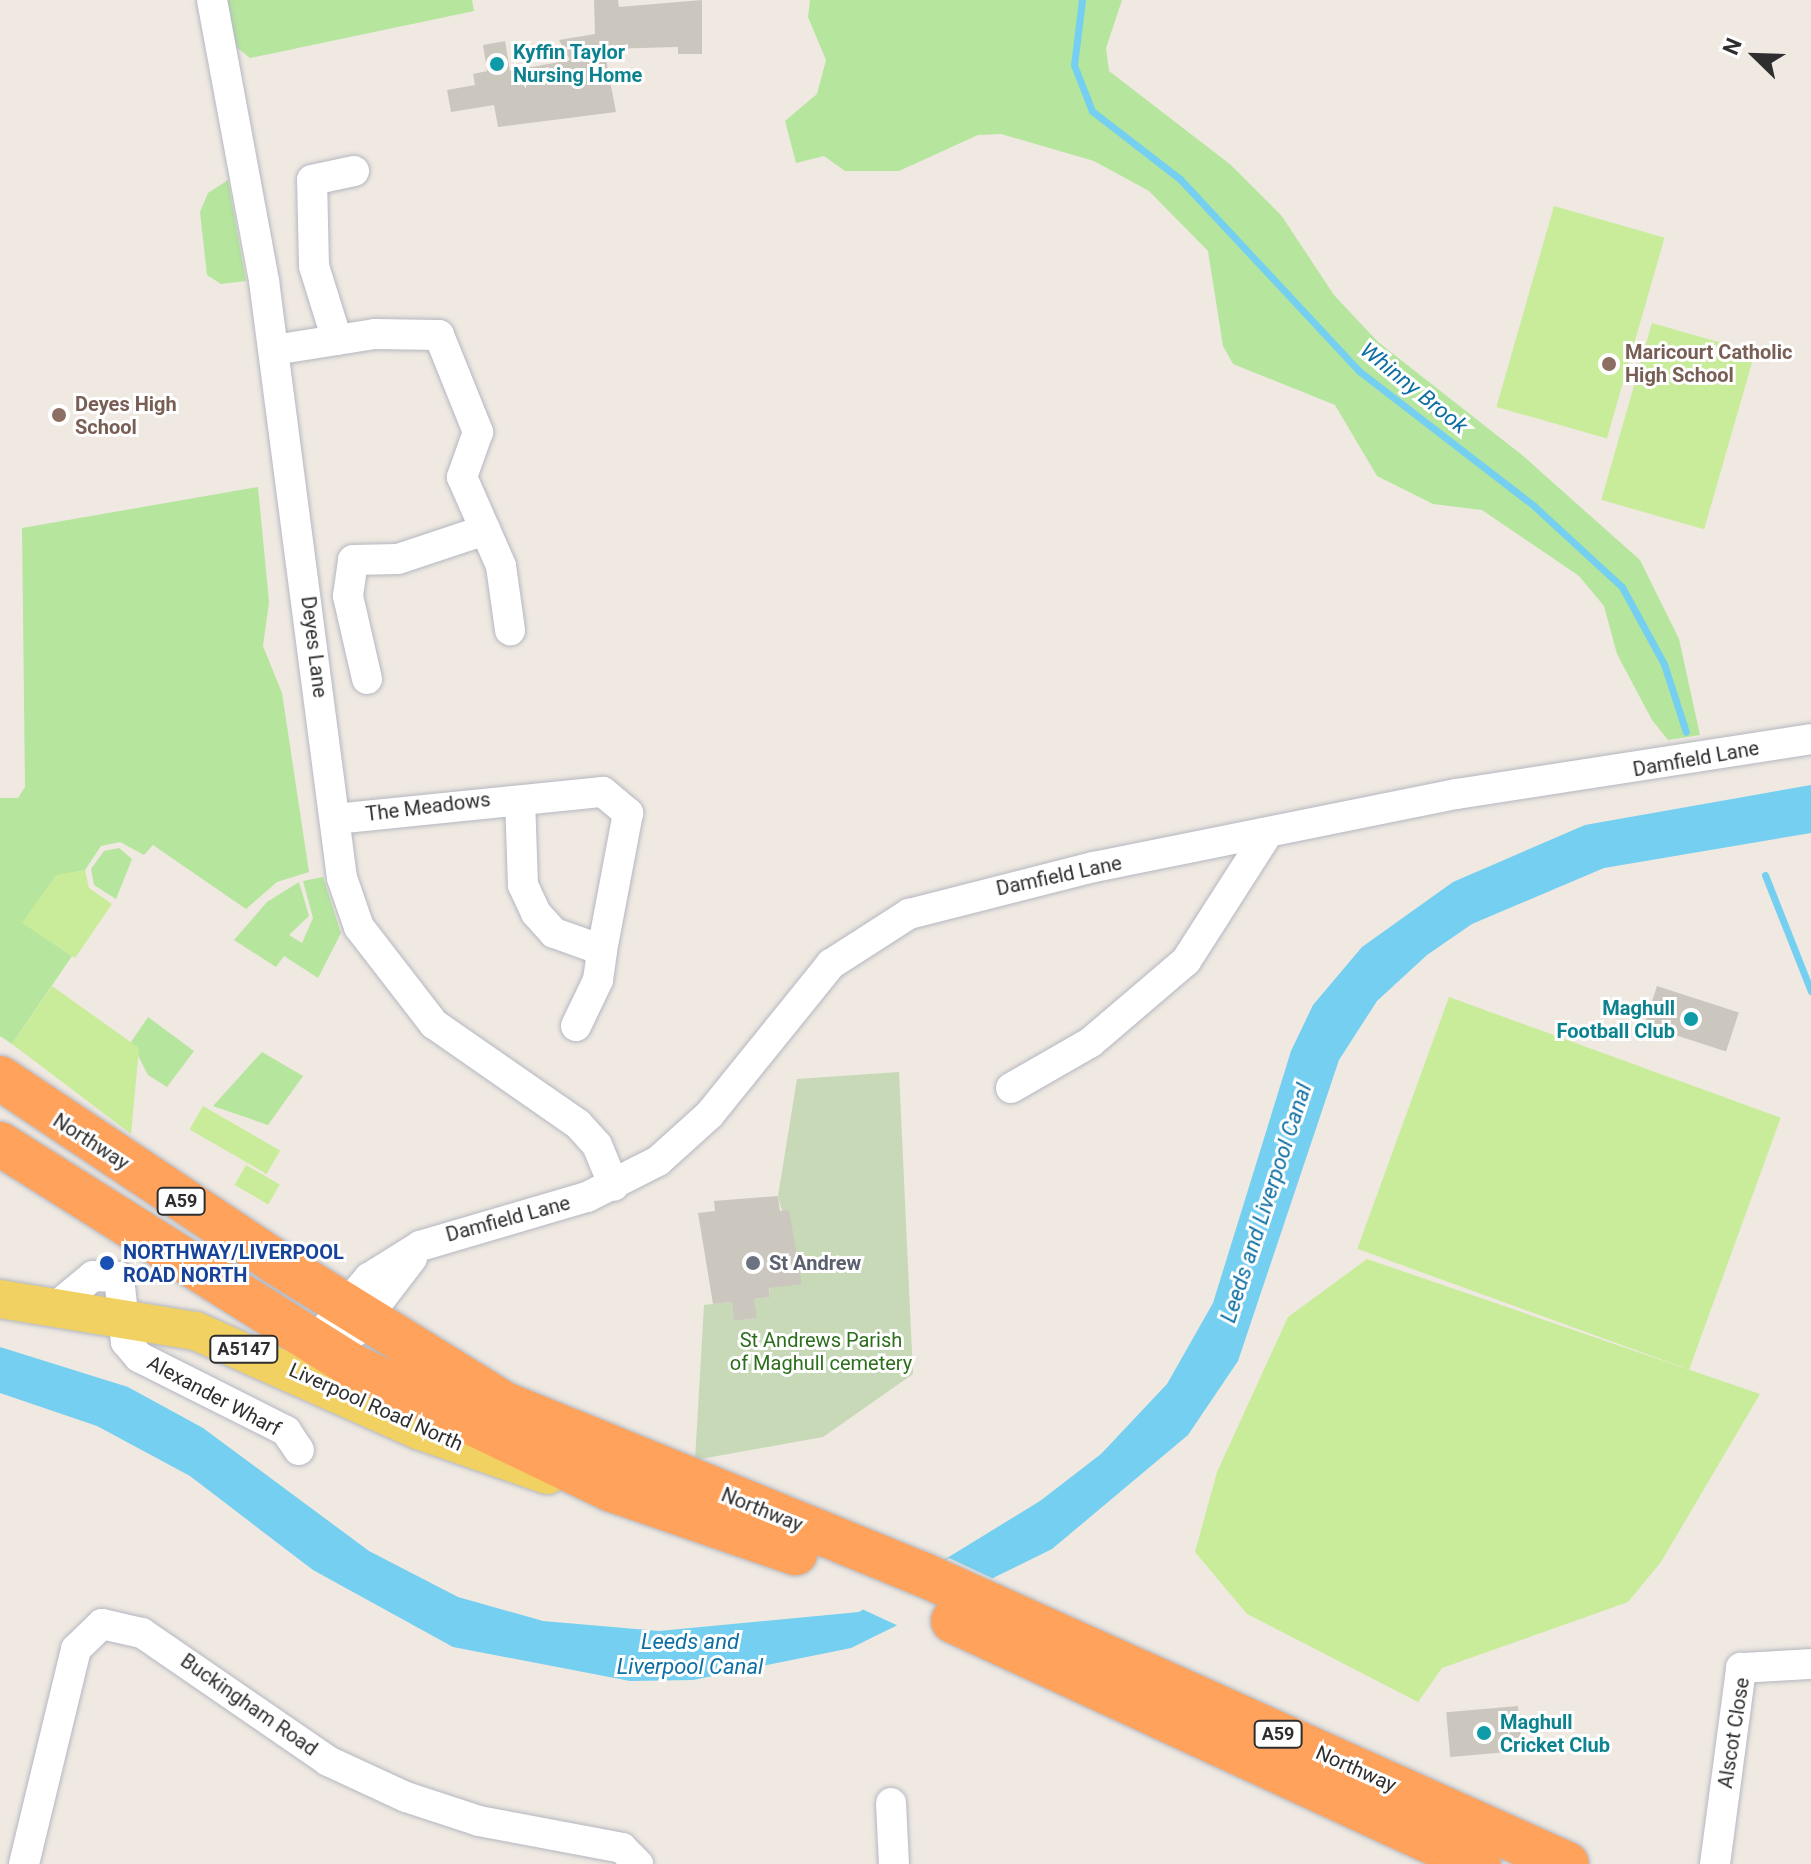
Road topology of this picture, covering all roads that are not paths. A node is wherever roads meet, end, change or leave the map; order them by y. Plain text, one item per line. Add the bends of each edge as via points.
1 (212, 0) edge
2 (354, 171) dead end
3 (337, 340) junction
4 (274, 350) junction
5 (485, 530) junction
6 (510, 630) dead end
7 (367, 679) dead end
8 (1811, 739) edge
9 (520, 801) junction
10 (335, 819) junction
11 (1264, 839) junction
12 (602, 950) junction
13 (576, 1026) dead end
14 (0, 1078) edge
15 (1011, 1088) dead end
16 (0, 1144) edge
17 (614, 1186) junction
18 (0, 1299) edge
19 (124, 1319) junction
20 (342, 1333) junction
21 (299, 1450) dead end
22 (612, 1490) junction
23 (906, 1583) junction
24 (972, 1612) junction
25 (1811, 1664) edge
26 (891, 1803) dead end
27 (24, 1864) edge
28 (638, 1864) edge
29 (894, 1864) edge
30 (1479, 1864) edge
31 (1567, 1864) edge
32 (1715, 1864) edge

1 - 4 street, Deyes Lane
2 - 3 street via 312,180 314,266
3 - 4 street
3 - 5 street via 439,335 478,432 462,477
4 - 10 street, Deyes Lane
5 - 6 street via 501,566
5 - 7 street via 398,559 353,560 348,596
8 - 11 street, Damfield Lane via 1457,794
9 - 10 street, The Meadows
9 - 12 street, The Meadows via 523,885 536,913 554,933
9 - 12 street, The Meadows via 603,792 628,813
10 - 17 street, Deyes Lane via 342,878 359,927 383,965 471,1056 578,1124 597,1145
11 - 15 street via 1186,961 1091,1042
11 - 17 street, Damfield Lane via 976,894 882,929 831,964 710,1114 658,1161
12 - 13 street, The Meadows via 598,980
14 - 20 highway, Northway / A59
16 - 20 highway, Northway / A59
17 - 20 street, Damfield Lane via 420,1246
18 - 19 main road, Liverpool Road North / A5147
19 - 21 street, Alexander Wharf via 126,1342 139,1357 286,1431
19 - 22 main road, Liverpool Road North / A5147 via 210,1336 418,1430 523,1469
20 - 22 highway, Northway / A59 via 424,1402
20 - 23 highway, Northway / A59
22 - 23 highway, Northway / A59
23 - 24 highway, Northway / A59
24 - 30 highway, Northway / A59
24 - 31 highway, Northway / A59
25 - 32 street, Alscot Close via 1741,1668
26 - 29 street
27 - 28 street, Buckingham Road via 76,1649 102,1624 142,1633 328,1761 406,1797 479,1821 622,1848

